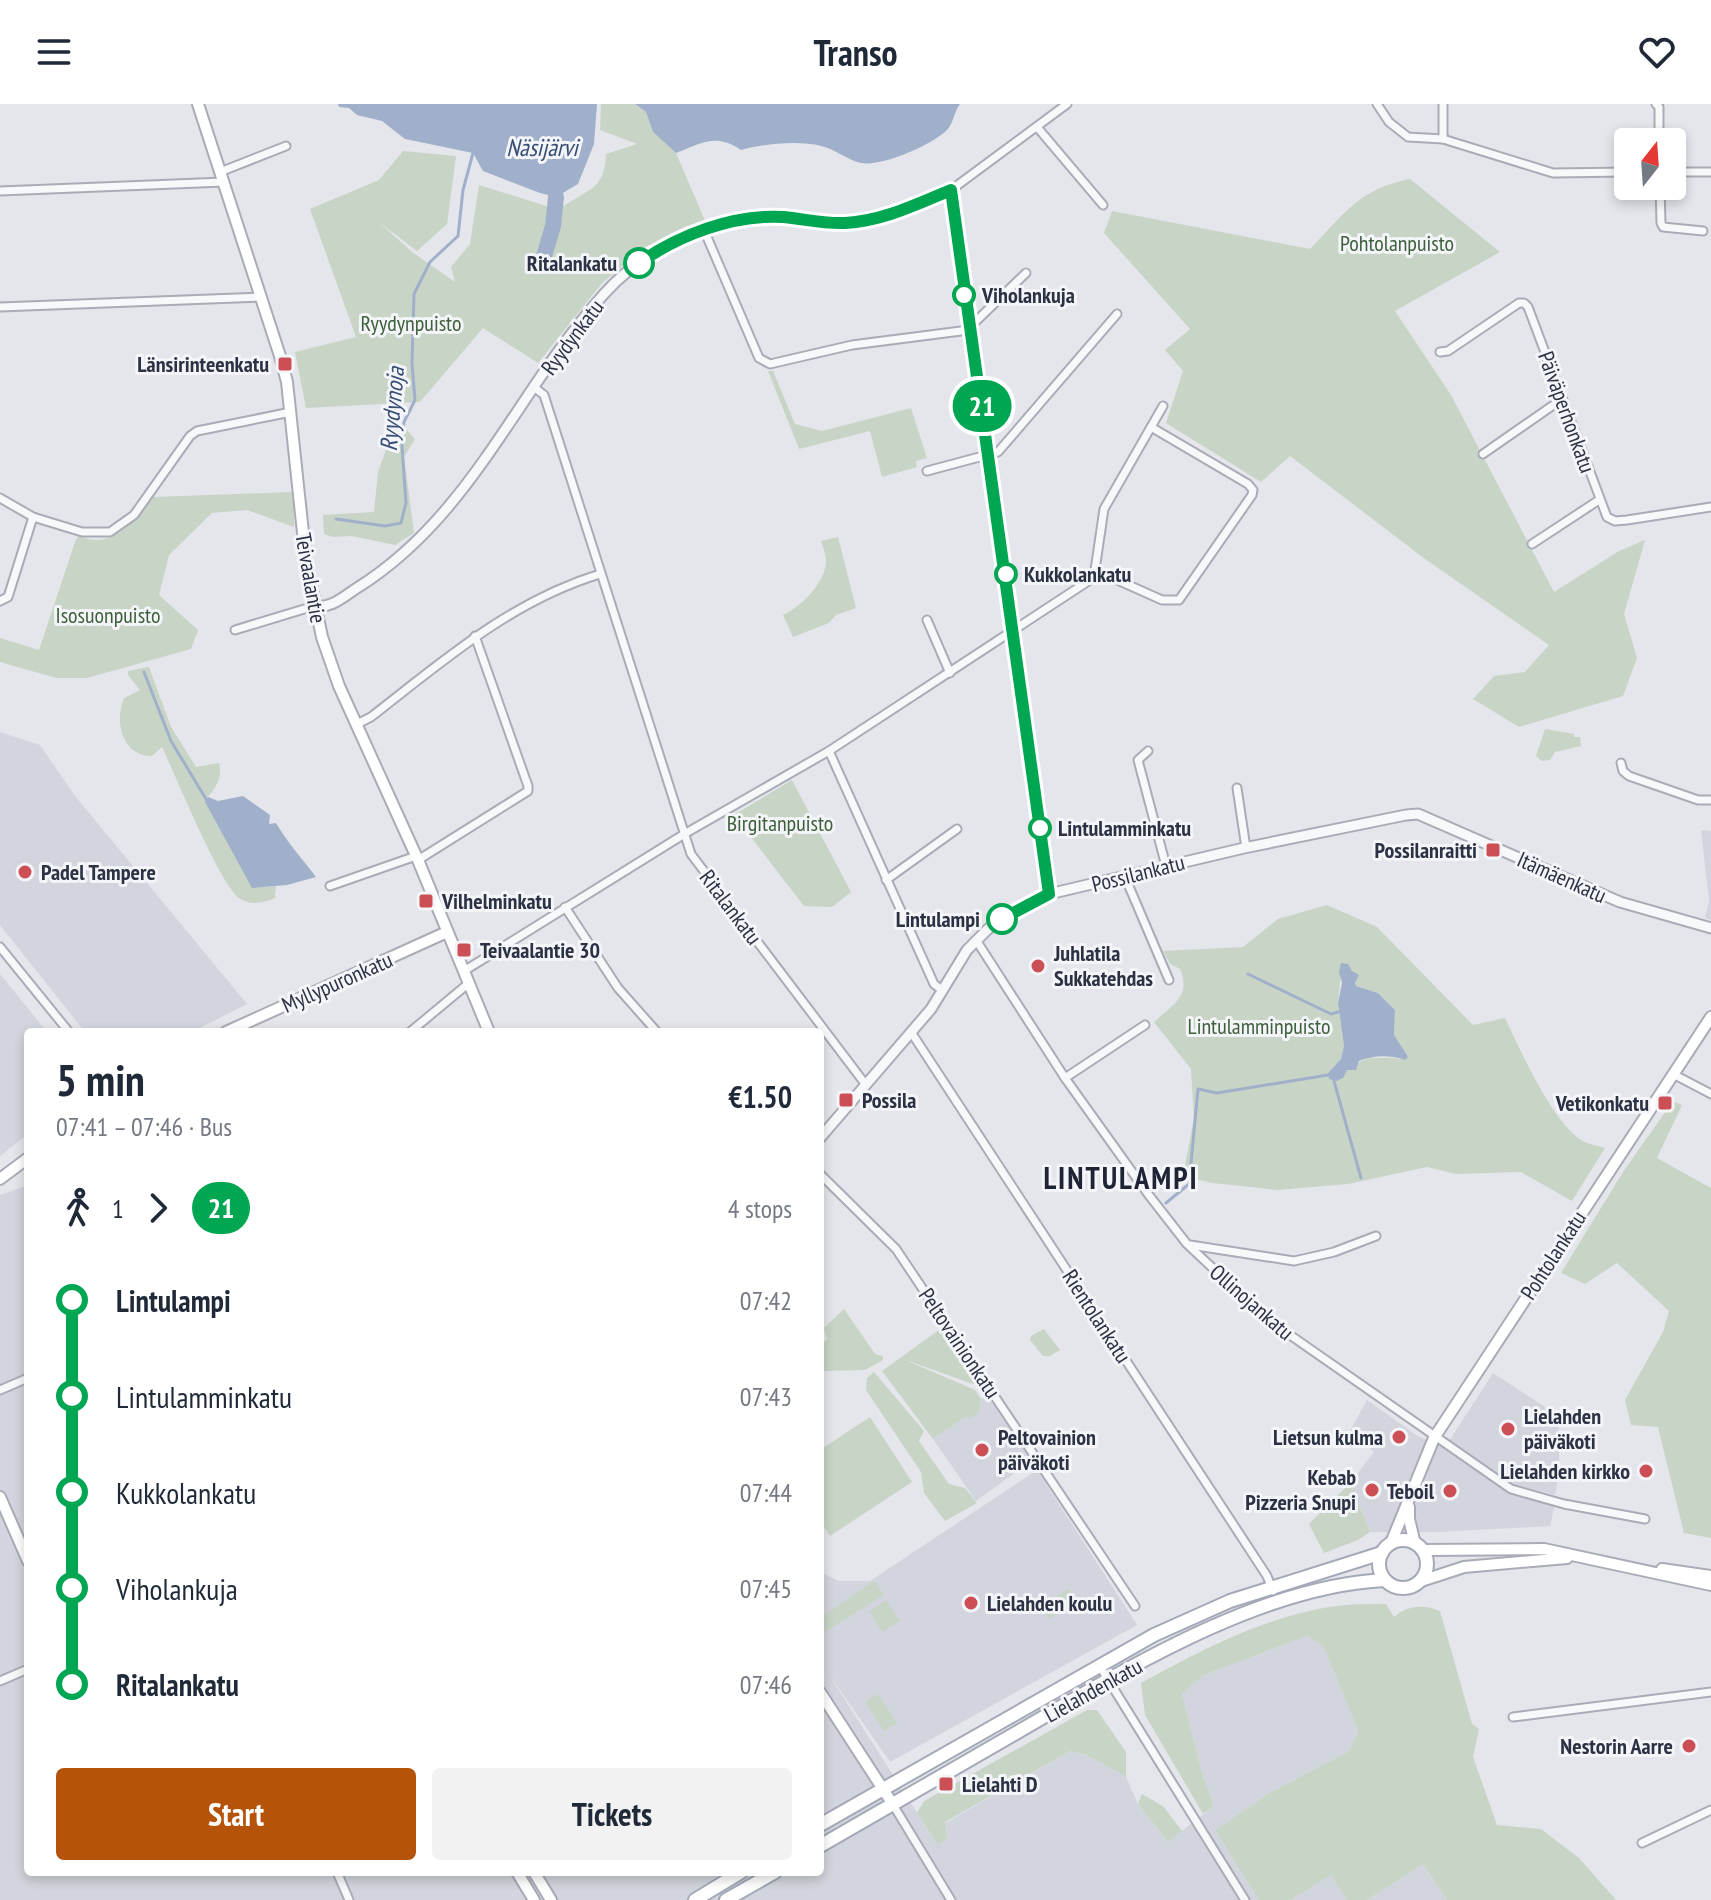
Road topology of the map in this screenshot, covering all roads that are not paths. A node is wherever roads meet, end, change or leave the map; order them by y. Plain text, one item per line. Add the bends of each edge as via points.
1 (198, 104) edge
2 (1067, 104) edge
3 (1377, 104) edge
4 (1443, 104) edge
5 (1659, 105) edge
6 (1037, 127) junction
7 (1659, 128) edge
8 (1443, 139) junction
9 (286, 146) dead end
10 (1614, 172) edge
11 (1686, 172) edge
12 (1711, 172) edge
13 (222, 177) junction
14 (951, 190) junction
15 (0, 191) edge
16 (1660, 200) edge
17 (1103, 205) dead end
18 (704, 230) junction
19 (1703, 231) dead end
20 (1026, 273) dead end
21 (261, 297) junction
22 (0, 307) edge
23 (1117, 314) dead end
24 (970, 327) junction
25 (1440, 352) dead end
26 (535, 388) junction
27 (1562, 399) junction
28 (1163, 406) dead end
29 (291, 412) junction
30 (1151, 427) junction
31 (1483, 454) dead end
32 (990, 455) junction
33 (927, 471) dead end
34 (0, 498) edge
35 (1599, 500) junction
36 (1711, 507) edge
37 (33, 517) junction
38 (1532, 544) dead end
39 (1095, 570) junction
40 (600, 574) junction
41 (3, 601) edge
42 (314, 606) junction
43 (927, 620) dead end
44 (235, 630) dead end
45 (1013, 632) junction
46 (475, 636) junction
47 (950, 673) junction
48 (357, 724) junction
49 (829, 751) junction
50 (1148, 751) dead end
51 (1621, 763) dead end
52 (1237, 788) dead end
53 (1711, 800) edge
54 (1418, 814) joint
55 (957, 829) dead end
56 (686, 833) junction
57 (1246, 848) junction
58 (417, 858) junction
59 (1166, 866) junction
60 (1125, 877) junction
61 (886, 880) junction
62 (330, 886) dead end
63 (1049, 894) junction
64 (565, 907) junction
65 (1711, 928) edge
66 (447, 932) junction
67 (976, 940) junction
68 (0, 947) edge
69 (464, 971) junction
70 (1169, 980) dead end
71 (469, 983) junction
72 (942, 990) junction
73 (1711, 1017) edge
74 (1145, 1025) dead end
75 (66, 1028) edge
76 (235, 1028) edge
77 (415, 1028) edge
78 (487, 1028) edge
79 (653, 1028) edge
80 (823, 1028) edge
81 (824, 1030) edge
82 (911, 1032) junction
83 (1673, 1074) junction
84 (1065, 1078) junction
85 (866, 1085) junction
86 (1711, 1094) edge
87 (824, 1133) edge
88 (24, 1161) edge
89 (824, 1178) edge
90 (0, 1179) edge
91 (1376, 1236) dead end
92 (1187, 1244) junction
93 (24, 1380) edge
94 (0, 1390) edge
95 (1434, 1438) junction
96 (0, 1497) edge
97 (1409, 1501) junction
98 (1645, 1519) dead end
99 (1418, 1547) junction
100 (1386, 1548) junction
101 (24, 1552) edge
102 (1581, 1558) junction
103 (1640, 1568) junction
104 (1711, 1576) edge
105 (1385, 1580) junction
106 (1418, 1582) junction
107 (1711, 1585) edge
108 (1272, 1588) junction
109 (1279, 1602) junction
110 (1135, 1606) dead end
111 (1099, 1665) junction
112 (24, 1671) edge
113 (0, 1681) edge
114 (1107, 1681) junction
115 (1711, 1692) edge
116 (824, 1698) edge
117 (1513, 1717) dead end
118 (883, 1789) junction
119 (892, 1803) junction
120 (1711, 1810) edge
121 (824, 1823) edge
122 (1642, 1843) dead end
123 (824, 1844) edge
124 (339, 1876) edge
125 (519, 1876) edge
126 (536, 1876) edge
127 (734, 1876) edge
128 (768, 1876) edge
129 (349, 1900) edge
130 (534, 1900) edge
131 (551, 1900) edge
132 (695, 1900) edge
133 (726, 1900) edge
134 (951, 1900) edge
135 (1245, 1900) edge

1 - 13 main road, Teivaalantie
2 - 6 street, Ryydynkatu
3 - 8 street via 1408,137
4 - 8 street
5 - 7 street
6 - 14 street, Ryydynkatu
6 - 17 street
8 - 10 street via 1553,173
9 - 13 street
11 - 12 street
13 - 15 street
13 - 21 main road, Teivaalantie
14 - 18 street, Ryydynkatu via 873,219 830,223 766,217
14 - 24 street
16 - 19 street via 1663,227
18 - 24 street via 765,363
18 - 26 street, Ryydynkatu via 653,253 616,282 570,335
20 - 24 street
21 - 22 street
21 - 29 main road, Teivaalantie
23 - 32 street via 1001,449
24 - 32 street
25 - 27 street, Päiväperhonkatu via 1524,303
26 - 40 street, Ritalankatu via 544,395
26 - 42 street, Ryydynkatu via 467,486 422,538 337,601 325,608
27 - 31 street
27 - 35 street, Päiväperhonkatu
28 - 30 street
29 - 37 street via 197,431 134,515 110,532 82,532
29 - 42 main road, Teivaalantie
30 - 39 street via 1104,509
30 - 39 street via 1248,484 1252,495 1179,600 1162,600
32 - 33 street
32 - 45 street
34 - 37 street
35 - 36 street, Päiväperhonkatu via 1615,521
35 - 38 street
37 - 41 street
39 - 45 street via 1090,580
40 - 46 street via 532,600
40 - 56 street, Ritalankatu
42 - 44 street
42 - 48 main road, Teivaalantie
43 - 47 street
45 - 47 street
45 - 63 street
46 - 48 street
46 - 58 street via 528,791
47 - 49 street
48 - 58 main road, Teivaalantie
49 - 56 street
49 - 61 street
50 - 59 street via 1138,760
51 - 53 street via 1629,776
52 - 57 street
54 - 57 street, Possilankatu
54 - 65 street, Itämäenkatu via 1620,902
55 - 61 street
56 - 64 street
56 - 80 street, Ritalankatu via 691,854
57 - 59 street, Possilankatu
58 - 62 street
58 - 66 main road, Teivaalantie
59 - 60 street, Possilankatu
60 - 63 street, Possilankatu
60 - 70 street
61 - 72 street via 934,984
63 - 67 street, Possilankatu via 1011,913
64 - 69 street
64 - 79 street via 618,988
66 - 69 main road, Teivaalantie
66 - 76 main road, Myllypuronkatu
67 - 72 street, Possilankatu
67 - 84 street, Ollinojankatu
68 - 75 street
69 - 71 main road, Teivaalantie
71 - 77 street
71 - 78 main road, Teivaalantie
72 - 82 street, Possilankatu
73 - 83 main road, Pohtolankatu
74 - 84 street
81 - 85 street, Ritalankatu
82 - 85 street, Possilankatu
82 - 108 street, Rientolankatu
83 - 86 street
83 - 95 main road, Pohtolankatu
84 - 92 street, Ollinojankatu
85 - 87 street, Possilankatu
88 - 90 main road
89 - 110 street, Peltovainionkatu via 896,1249
91 - 92 street via 1294,1261
92 - 95 street, Ollinojankatu via 1267,1319
93 - 94 street
95 - 97 main road, Pohtolankatu
95 - 98 street, Ollinojankatu via 1511,1489
96 - 101 main road
97 - 99 main road, Pohtolankatu
97 - 100 main road, Pohtolankatu
99 - 100 main road via 1403,1540
99 - 102 main road via 1544,1549
99 - 106 main road via 1426,1569
100 - 105 main road via 1379,1566
100 - 108 main road, Lielahdenkatu via 1363,1561
102 - 103 main road
102 - 106 main road via 1464,1567
103 - 104 main road
103 - 107 main road
105 - 106 main road via 1403,1588
105 - 109 main road, Lielahdenkatu via 1339,1585
108 - 109 street, Rientolankatu
108 - 111 main road, Lielahdenkatu via 1199,1614
109 - 114 main road, Lielahdenkatu via 1198,1634
111 - 114 street
111 - 118 main road, Lielahdenkatu
112 - 113 street
114 - 119 main road, Lielahdenkatu
114 - 135 street
115 - 117 street
116 - 118 main road
118 - 119 main road
118 - 121 main road, Lielahdenkatu
119 - 123 main road, Lielahdenkatu
119 - 134 street
120 - 122 street
124 - 129 street
125 - 130 main road
126 - 131 main road
127 - 132 main road
128 - 133 main road

